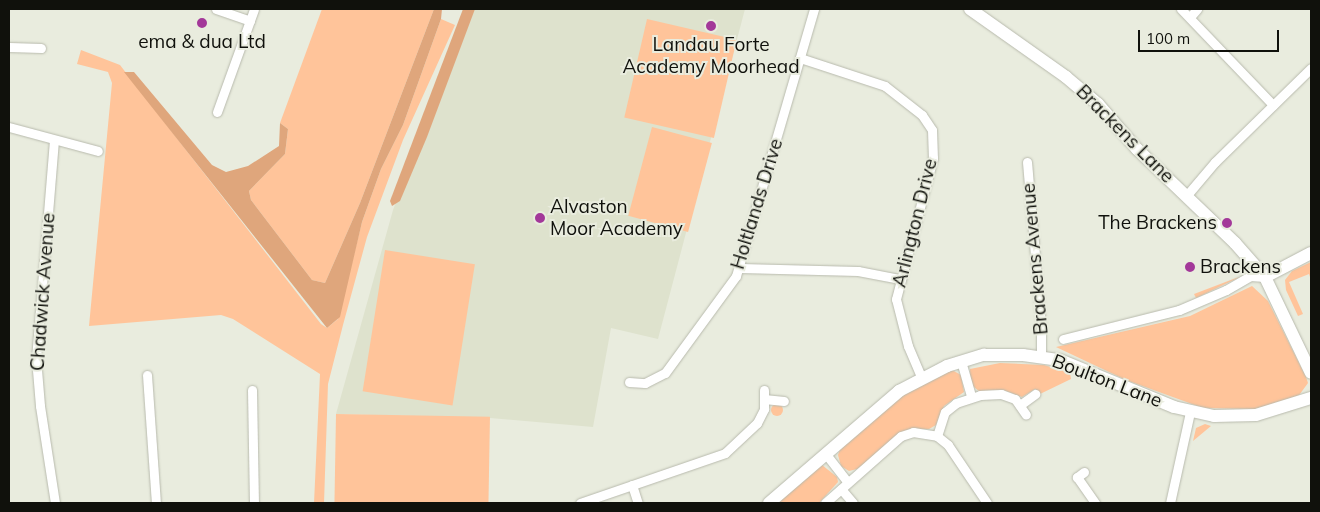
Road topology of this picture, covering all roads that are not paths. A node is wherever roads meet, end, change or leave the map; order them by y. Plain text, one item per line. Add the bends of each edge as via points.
1 (216, 9) edge
2 (254, 9) edge
3 (814, 9) edge
4 (970, 9) edge
5 (1182, 9) edge
6 (1197, 9) edge
7 (1190, 17) junction
8 (250, 21) junction
9 (9, 46) edge
10 (41, 48) dead end
11 (800, 58) junction
12 (1311, 68) edge
13 (1273, 105) junction
14 (217, 112) dead end
15 (9, 127) edge
16 (54, 140) junction
17 (98, 151) dead end
18 (1027, 162) dead end
19 (1186, 196) junction
20 (1311, 253) edge
21 (740, 268) junction
22 (1265, 277) junction
23 (900, 279) junction
24 (1064, 340) dead end
25 (1041, 356) junction
26 (961, 361) junction
27 (1311, 373) edge
28 (147, 375) dead end
29 (921, 377) junction
30 (630, 382) dead end
31 (252, 390) dead end
32 (1035, 394) dead end
33 (971, 397) junction
34 (1311, 398) edge
35 (784, 401) dead end
36 (1020, 405) junction
37 (1190, 412) junction
38 (1026, 415) dead end
39 (937, 436) junction
40 (825, 454) junction
41 (1084, 472) dead end
42 (848, 482) junction
43 (632, 485) junction
44 (841, 489) junction
45 (55, 503) edge
46 (156, 503) edge
47 (254, 503) edge
48 (580, 503) edge
49 (638, 503) edge
50 (769, 503) edge
51 (825, 503) edge
52 (853, 503) edge
53 (987, 503) edge
54 (1095, 503) edge
55 (1170, 503) edge

1 - 8 street
2 - 8 street
3 - 11 street, Holtlands Drive
4 - 19 street, Brackens Lane via 1075,84
5 - 7 street
6 - 7 street
7 - 13 street
8 - 14 street
9 - 10 street
11 - 21 street, Holtlands Drive
11 - 23 street, Arlington Drive via 885,86 922,115 932,130 933,158
12 - 13 street
13 - 19 street
15 - 16 street
16 - 17 street
16 - 45 street, Chadwick Avenue via 36,358
18 - 25 street, Brackens Avenue
19 - 22 street, Brackens Lane
20 - 22 street, Boulton Lane
21 - 23 street via 858,271
21 - 30 street, Holtlands Drive via 726,293 665,373 645,383
22 - 24 street, Boulton Lane via 1250,276 1179,310
22 - 27 street, Brackens Lane
23 - 29 street, Arlington Drive via 896,304
25 - 26 street, Boulton Lane via 995,354
25 - 37 street, Boulton Lane via 1072,364
26 - 29 street, Boulton Lane
26 - 33 street
28 - 46 street
29 - 40 street, Boulton Lane via 882,404
31 - 47 street
32 - 36 street, Boulton Lane
33 - 36 street via 1001,394 1015,399
33 - 39 street via 948,407
34 - 37 street, Boulton Lane via 1270,412 1243,416
35 - 43 street via 764,394 761,417 753,429 725,453
36 - 38 street
37 - 55 street
39 - 42 street via 913,432 902,436
39 - 53 street via 948,445
40 - 42 street
40 - 50 street, Boulton Lane
41 - 54 street via 1077,477
42 - 44 street
43 - 48 street
43 - 49 street
44 - 51 street
44 - 52 street

